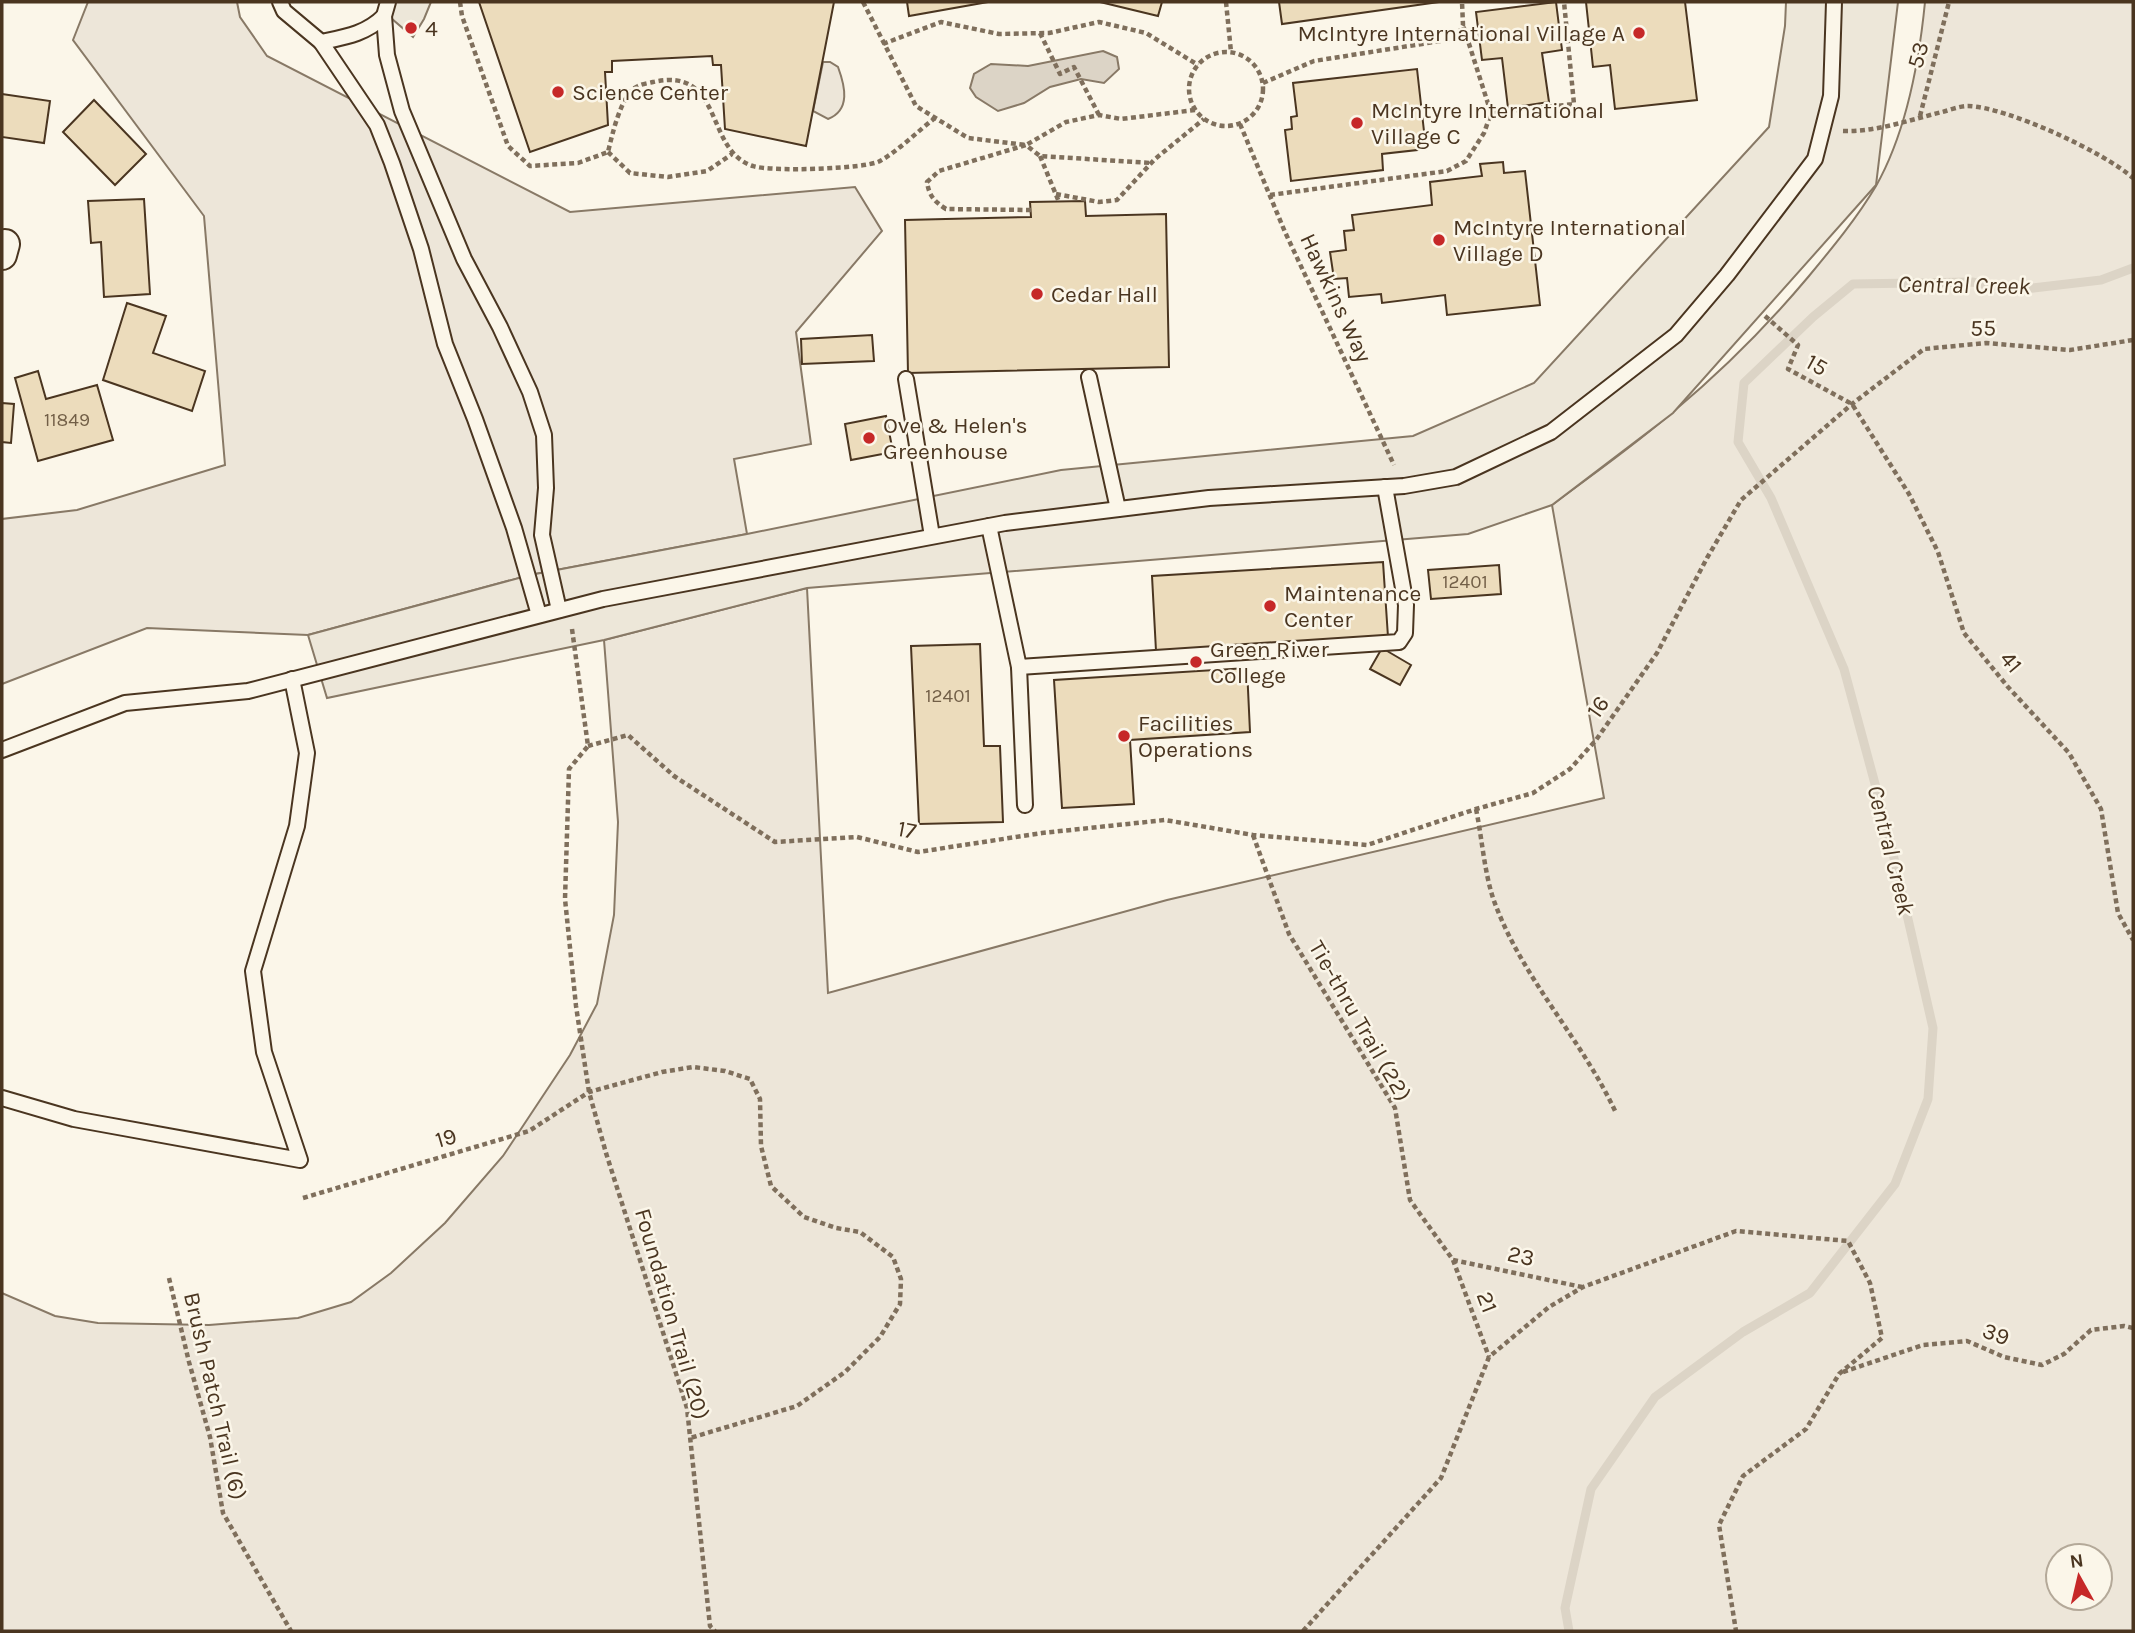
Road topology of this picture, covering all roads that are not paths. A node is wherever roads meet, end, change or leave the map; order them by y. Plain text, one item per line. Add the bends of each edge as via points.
1 (280, 2) edge
2 (1834, 2) edge
3 (386, 9) edge
4 (321, 42) junction
5 (1089, 377) dead end
6 (906, 379) dead end
7 (1385, 487) junction
8 (1118, 509) junction
9 (989, 526) junction
10 (932, 537) junction
11 (564, 609) junction
12 (539, 615) junction
13 (1019, 667) junction
14 (292, 679) junction
15 (2, 750) edge
16 (1025, 805) dead end
17 (2, 1098) edge

1 - 4 lane via 284,11
2 - 7 lane via 1831,96 1815,159 1676,335 1551,432 1456,477
3 - 4 lane via 370,28
3 - 11 lane via 387,55 402,111 464,259 530,392 544,435 542,535
4 - 12 lane via 377,125 392,163 421,248 445,344 514,528
5 - 8 lane
6 - 10 lane
7 - 8 lane
7 - 13 lane via 1406,605 1405,633 1399,642
8 - 9 lane
9 - 10 lane
9 - 13 lane
10 - 11 lane
11 - 12 lane
12 - 14 lane
13 - 16 lane
14 - 15 lane via 248,691 125,703
14 - 17 lane via 307,753 297,827 253,971 264,1052 300,1160 74,1119

